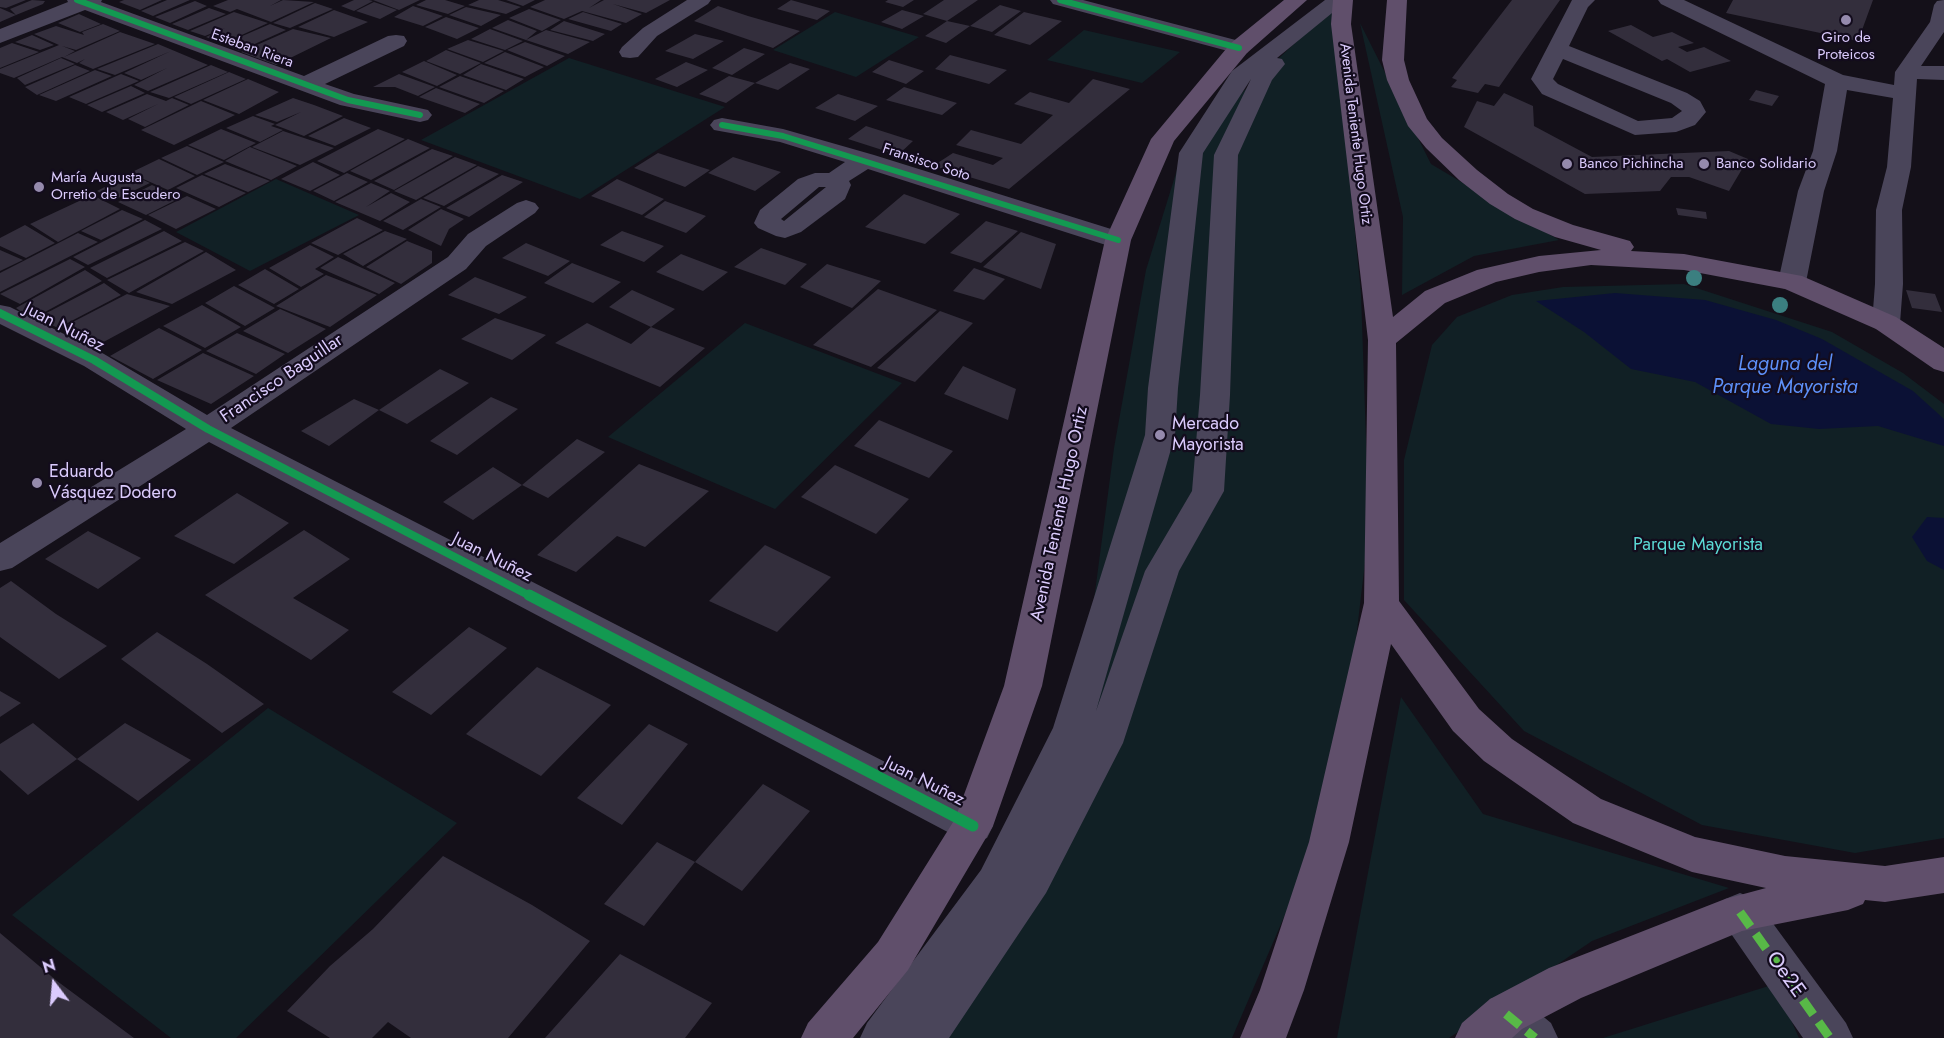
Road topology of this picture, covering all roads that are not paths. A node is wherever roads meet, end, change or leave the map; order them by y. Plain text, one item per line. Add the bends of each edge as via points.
1 (701, 0) edge
2 (1060, 0) edge
3 (1338, 0) edge
4 (1343, 0) edge
5 (1397, 0) edge
6 (1585, 0) edge
7 (1668, 0) edge
8 (85, 1) edge
9 (1303, 11) edge
10 (1943, 16) edge
11 (0, 37) edge
12 (396, 41) dead end
13 (1239, 48) junction
14 (1557, 49) junction
15 (630, 52) dead end
16 (1944, 73) edge
17 (1837, 81) junction
18 (1906, 83) junction
19 (306, 84) junction
20 (420, 115) dead end
21 (722, 125) dead end
22 (865, 160) junction
23 (834, 180) dead end
24 (526, 208) dead end
25 (1118, 240) junction
26 (1684, 262) junction
27 (1791, 282) junction
28 (0, 313) edge
29 (1886, 323) junction
30 (1382, 340) junction
31 (1944, 363) edge
32 (208, 429) junction
33 (0, 559) edge
34 (1382, 603) junction
35 (973, 826) junction
36 (1944, 875) edge
37 (1885, 884) junction
38 (1740, 912) junction
39 (1506, 1030) edge
40 (824, 1038) edge
41 (883, 1038) edge
42 (923, 1038) edge
43 (1263, 1038) edge
44 (1830, 1038) edge

1 - 15 street via 650,32
2 - 13 street
3 - 9 street
4 - 30 main road, Avenida Teniente Hugo Ortiz via 1341,24
5 - 26 main road via 1393,60 1398,80 1416,121 1450,159 1499,199 1534,219 1593,240
6 - 14 street via 1579,4
7 - 17 street
8 - 11 street
8 - 19 street, Esteban Riera
9 - 13 main road, Avenida Teniente Hugo Ortiz
9 - 41 street via 1240,76 1191,153 1160,435 1071,728 996,883
9 - 42 street via 1262,78 1226,155 1208,491 1162,571 1104,743 1031,880
10 - 18 street
12 - 19 street
13 - 25 main road, Avenida Teniente Hugo Ortiz via 1163,139
14 - 14 street via 1542,81 1550,89 1625,125 1645,128 1676,124 1687,120 1694,111 1680,98
16 - 18 street
17 - 18 street
17 - 27 street via 1825,151 1811,191
18 - 29 street via 1899,167 1889,210
19 - 20 street, Esteban Riera via 348,100
21 - 22 street, Fransisco Soto via 783,136
22 - 23 street
22 - 25 street, Fransisco Soto
24 - 32 street, Francisco Baguillar via 477,240 457,263
25 - 35 main road, Avenida Teniente Hugo Ortiz via 1023,686
26 - 27 main road
26 - 30 main road via 1591,257 1487,276 1435,297
27 - 29 main road
28 - 32 street, Juan Nuñez via 94,360
29 - 31 main road
30 - 34 main road
32 - 33 street, Francisco Baguillar
32 - 35 street, Juan Nuñez
34 - 37 main road via 1466,720 1498,750 1587,811 1692,854 1785,874
34 - 43 main road via 1329,842
35 - 40 main road, Avenida Teniente Hugo Ortiz via 892,956
36 - 37 main road
37 - 38 main road
38 - 39 main road via 1565,983
38 - 44 street, Oe2E

